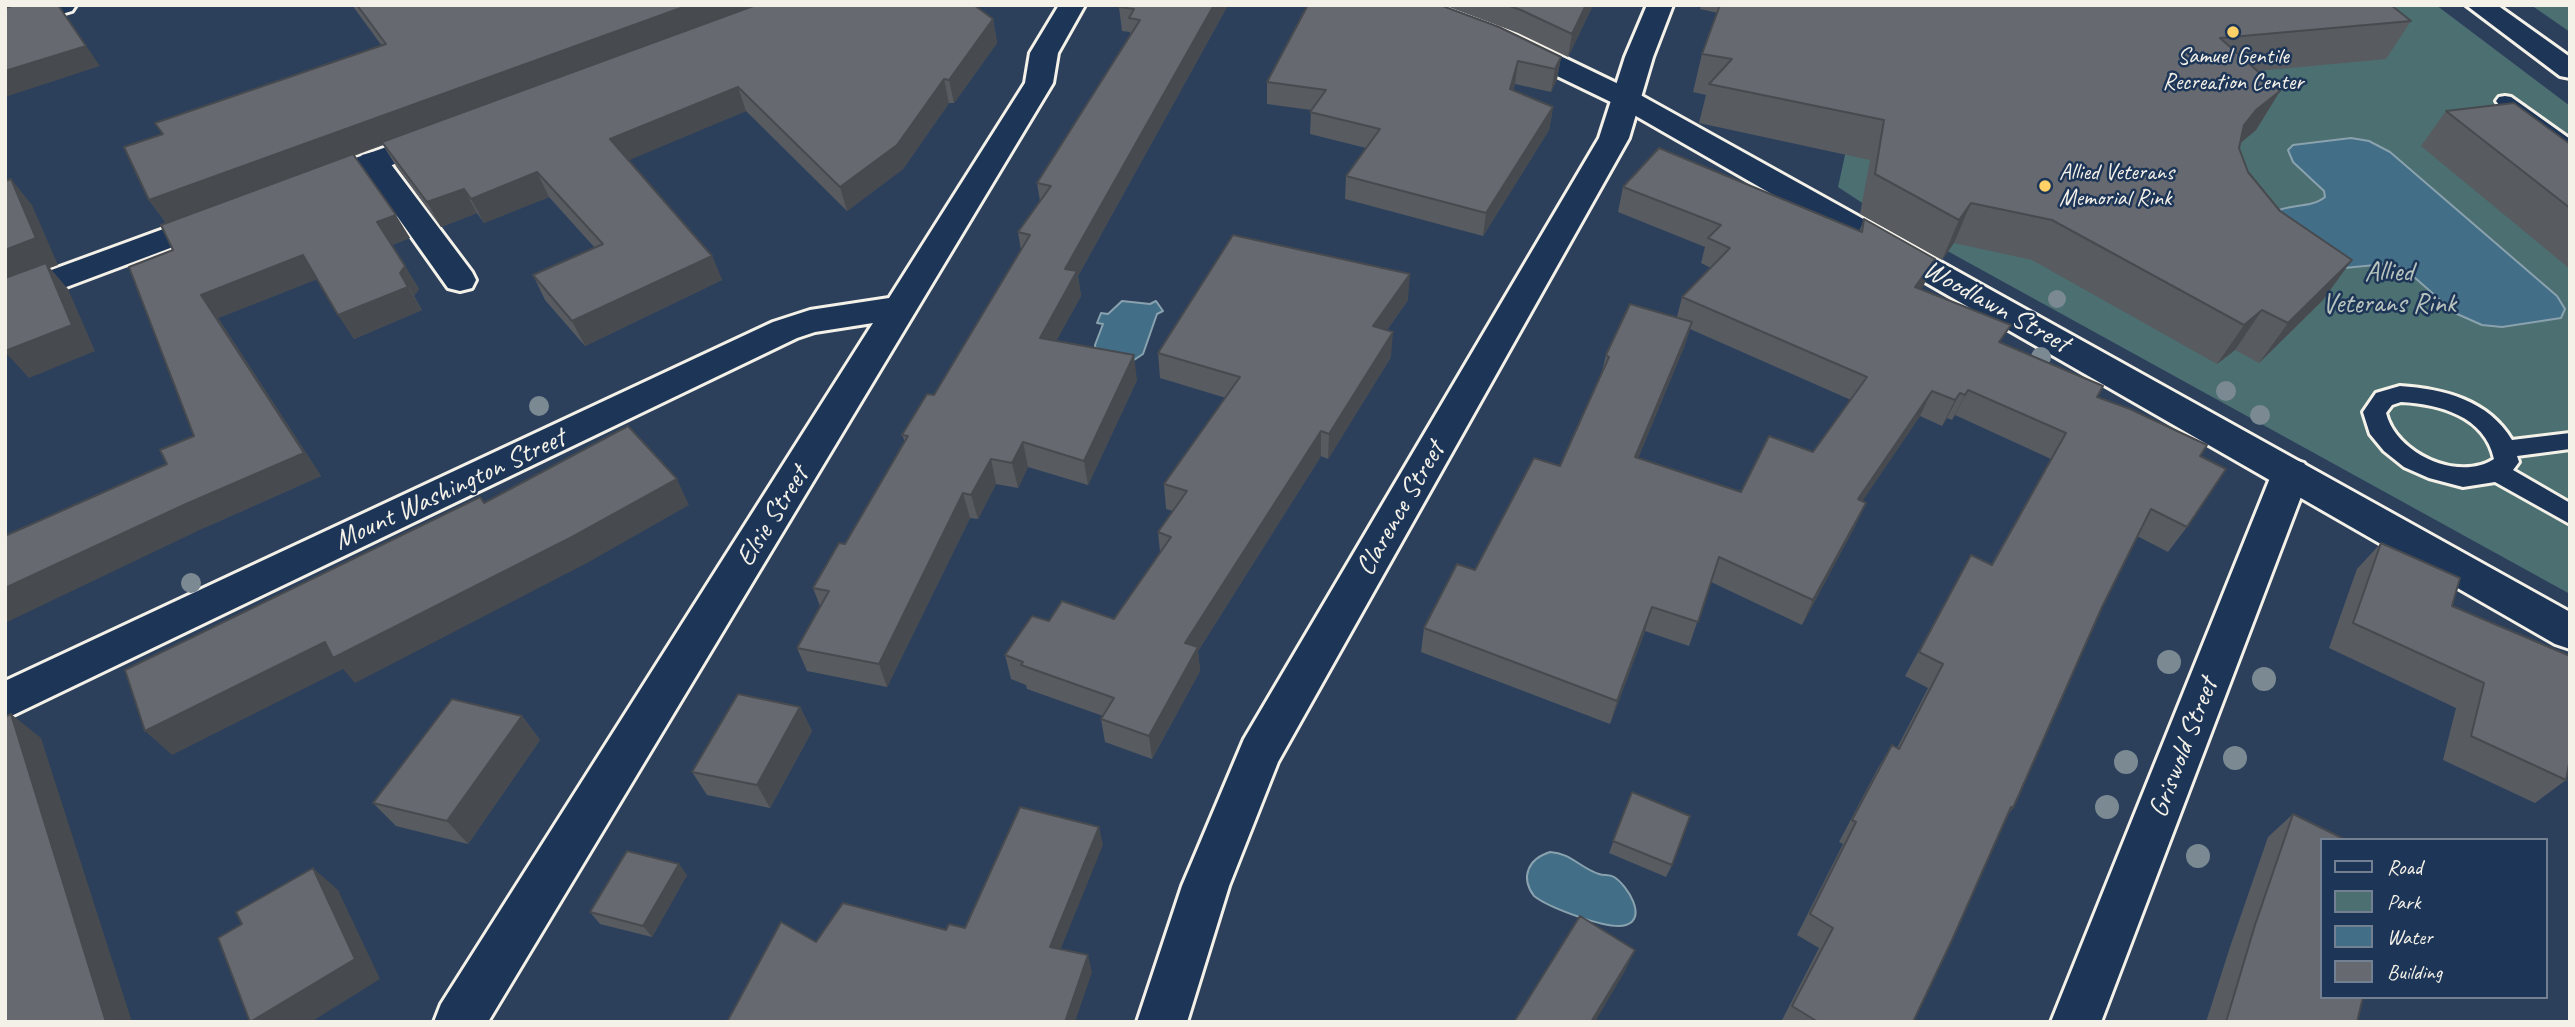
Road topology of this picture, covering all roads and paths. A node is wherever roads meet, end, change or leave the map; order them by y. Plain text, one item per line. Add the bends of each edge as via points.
1 (63, 5) edge
2 (1072, 5) edge
3 (1410, 5) edge
4 (1660, 5) edge
5 (2479, 5) edge
6 (5, 23) edge
7 (2570, 71) edge
8 (1625, 98) junction
9 (2505, 101) edge
10 (463, 128) edge
11 (2570, 148) edge
12 (373, 161) junction
13 (285, 195) edge
14 (246, 209) edge
15 (460, 280) dead end
16 (5, 299) edge
17 (903, 307) junction
18 (2570, 441) edge
19 (2502, 460) junction
20 (2291, 473) junction
21 (2570, 515) edge
22 (2570, 632) edge
23 (5, 701) edge
24 (459, 1022) edge
25 (1162, 1022) edge
26 (2076, 1022) edge

1 - 6 street
2 - 17 street, Elsie Street via 1044,53 1040,83
3 - 8 street, Woodlawn Street via 1507,41
4 - 8 street, Clarence Street
5 - 7 street
8 - 20 street, Woodlawn Street
8 - 25 street, Clarence Street via 1614,138 1260,753 1200,894
9 - 11 lane
10 - 12 street
12 - 13 street
12 - 15 street
14 - 16 street
17 - 23 street, Mount Washington Street via 827,317 793,327
17 - 24 street, Elsie Street
18 - 19 lane
19 - 19 lane via 2498,434 2464,408 2419,394 2400,394 2384,399 2376,409 2375,421 2382,436 2416,463 2463,478 2483,477
19 - 21 lane
20 - 22 street, Woodlawn Street
20 - 26 street, Griswold Street

